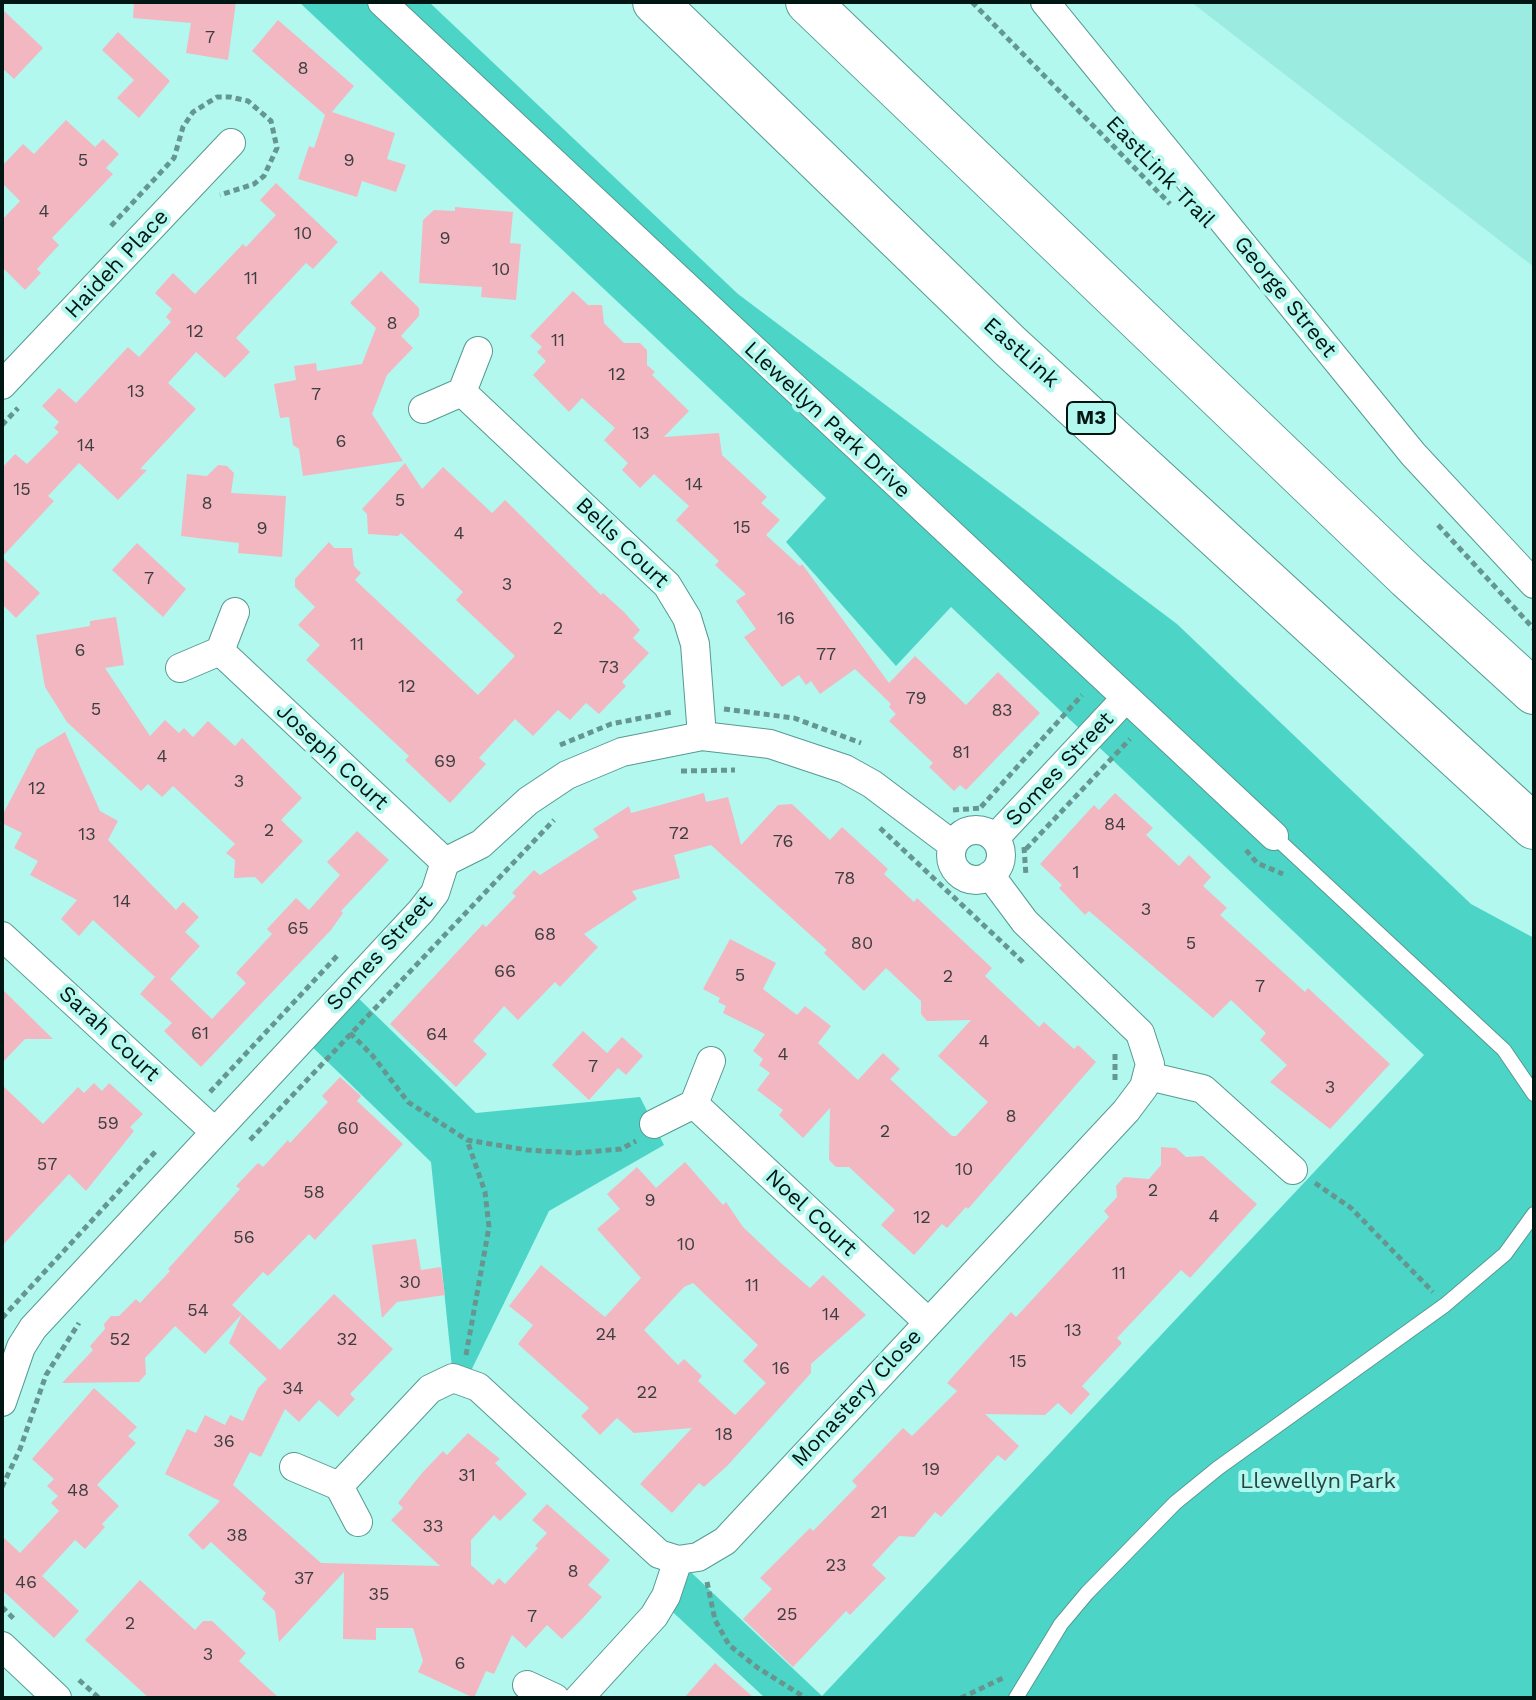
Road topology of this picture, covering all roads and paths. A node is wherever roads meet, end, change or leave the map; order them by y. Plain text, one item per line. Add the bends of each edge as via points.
1 (382, 2) edge
2 (655, 2) edge
3 (808, 2) edge
4 (972, 2) edge
5 (1045, 2) edge
6 (231, 143) dead end
7 (1176, 209) dead end
8 (478, 351) dead end
9 (2, 385) edge
10 (462, 392) junction
11 (423, 409) dead end
12 (1433, 519) dead end
13 (1534, 584) edge
14 (235, 612) dead end
15 (1534, 629) edge
16 (220, 651) junction
17 (180, 668) dead end
18 (1534, 692) edge
19 (1082, 695) dead end
20 (1125, 699) junction
21 (702, 736) junction
22 (1141, 749) dead end
23 (742, 771) dead end
24 (671, 772) dead end
25 (981, 807) junction
26 (950, 810) dead end
27 (565, 812) dead end
28 (869, 820) dead end
29 (1534, 827) edge
30 (1001, 831) junction
31 (1274, 836) joint
32 (1241, 843) dead end
33 (953, 845) junction
34 (1026, 849) junction
35 (445, 862) junction
36 (990, 875) junction
37 (1291, 880) dead end
38 (1017, 888) dead end
39 (2, 936) edge
40 (340, 953) dead end
41 (1026, 966) dead end
42 (350, 1033) junction
43 (1104, 1039) dead end
44 (711, 1061) dead end
45 (1148, 1076) junction
46 (1104, 1091) dead end
47 (1534, 1094) edge
48 (204, 1099) dead end
49 (694, 1104) junction
50 (654, 1124) joint
51 (215, 1132) junction
52 (467, 1140) junction
53 (161, 1146) dead end
54 (244, 1146) dead end
55 (1293, 1170) joint
56 (1534, 1214) edge
57 (1445, 1305) junction
58 (88, 1313) dead end
59 (2, 1318) edge
60 (928, 1322) junction
61 (462, 1379) junction
62 (2, 1402) edge
63 (294, 1467) dead end
64 (339, 1486) junction
65 (2, 1487) edge
66 (358, 1522) dead end
67 (691, 1565) junction
68 (2, 1646) edge
69 (1035, 1666) junction
70 (527, 1685) dead end
71 (57, 1698) edge
72 (555, 1698) edge
73 (579, 1698) edge
74 (806, 1698) edge
75 (961, 1698) edge
76 (1016, 1698) edge

1 - 20 street, Llewellyn Park Drive
2 - 29 highway, EastLink / M3 via 1011,347
3 - 18 highway
4 - 7 path, EastLink Trail
5 - 13 street, George Street via 1413,454
6 - 9 street, Haideh Place
8 - 10 street
10 - 11 street
10 - 21 street, Bells Court via 667,585 695,644
12 - 15 path
14 - 16 street
16 - 17 street
16 - 35 street, Joseph Court
19 - 25 path
20 - 30 street, Somes Street
20 - 31 street, Llewellyn Park Drive
21 - 33 street via 770,744 845,769
21 - 35 street via 622,752 587,765 528,801 481,844
22 - 34 path via 1127,736
23 - 24 path
25 - 26 path
25 - 30 path
27 - 42 path via 537,834
28 - 41 path
30 - 33 street via 972,830
30 - 34 path
30 - 36 street via 1001,858
31 - 47 lane via 1504,1050
32 - 37 path via 1257,863
33 - 36 street via 952,861 961,874 976,879
34 - 38 path via 1026,879
35 - 51 street, Somes Street via 435,893 421,911
36 - 45 street via 1025,922 1132,1022 1149,1054
39 - 51 street, Sarah Court
40 - 48 path
42 - 52 path via 408,1102
42 - 54 path
43 - 46 path via 1115,1050 1115,1079
44 - 49 street
45 - 55 street via 1203,1089
45 - 60 street, Monastery Close via 1132,1105
49 - 50 street
49 - 60 street, Noel Court
50 - 52 path via 628,1147 609,1151 545,1152
51 - 62 street, Somes Street via 33,1328
52 - 61 path via 488,1205 489,1240
53 - 59 path
55 - 57 path via 1351,1208
56 - 57 lane via 1505,1254
57 - 69 lane via 1175,1503 1087,1593
58 - 65 path via 50,1366
60 - 67 street, Monastery Close via 725,1541
61 - 64 street via 443,1380 430,1389
61 - 67 street via 478,1387 652,1548
63 - 64 street
64 - 66 street
67 - 73 street via 654,1616
67 - 74 path via 729,1645
68 - 71 street
69 - 75 path
69 - 76 lane
70 - 72 street

